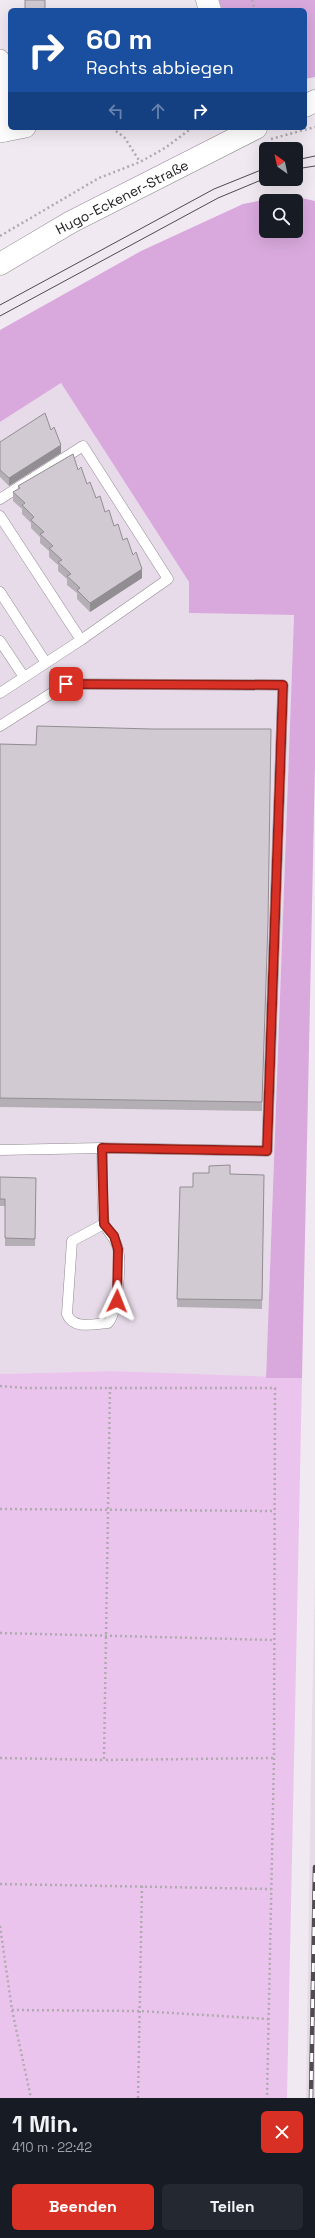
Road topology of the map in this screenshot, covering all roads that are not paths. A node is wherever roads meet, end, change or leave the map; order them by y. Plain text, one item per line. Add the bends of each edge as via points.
1 (0, 59) edge
2 (8, 95) edge
3 (8, 120) edge
4 (16, 130) edge
5 (256, 130) edge
6 (2, 133) edge
7 (0, 264) edge
8 (0, 499) edge
9 (0, 516) edge
10 (0, 592) edge
11 (81, 640) junction
12 (0, 641) edge
13 (46, 663) junction
14 (24, 678) junction
15 (0, 693) edge
16 (0, 726) edge
17 (102, 1148) junction
18 (0, 1150) edge
19 (104, 1224) junction

1 - 2 street
3 - 6 street
4 - 6 street
5 - 7 main road, Hugo-Eckener-Straße via 71,222
8 - 11 lane via 83,446 168,579
9 - 11 lane
10 - 13 lane
11 - 13 lane
12 - 14 lane
13 - 14 lane
14 - 15 lane
16 - 17 lane via 66,684 283,685 267,1151
17 - 18 lane
17 - 19 lane
19 - 19 lane via 114,1236 118,1249 115,1312 108,1323 75,1324 69,1320 67,1314 72,1241

